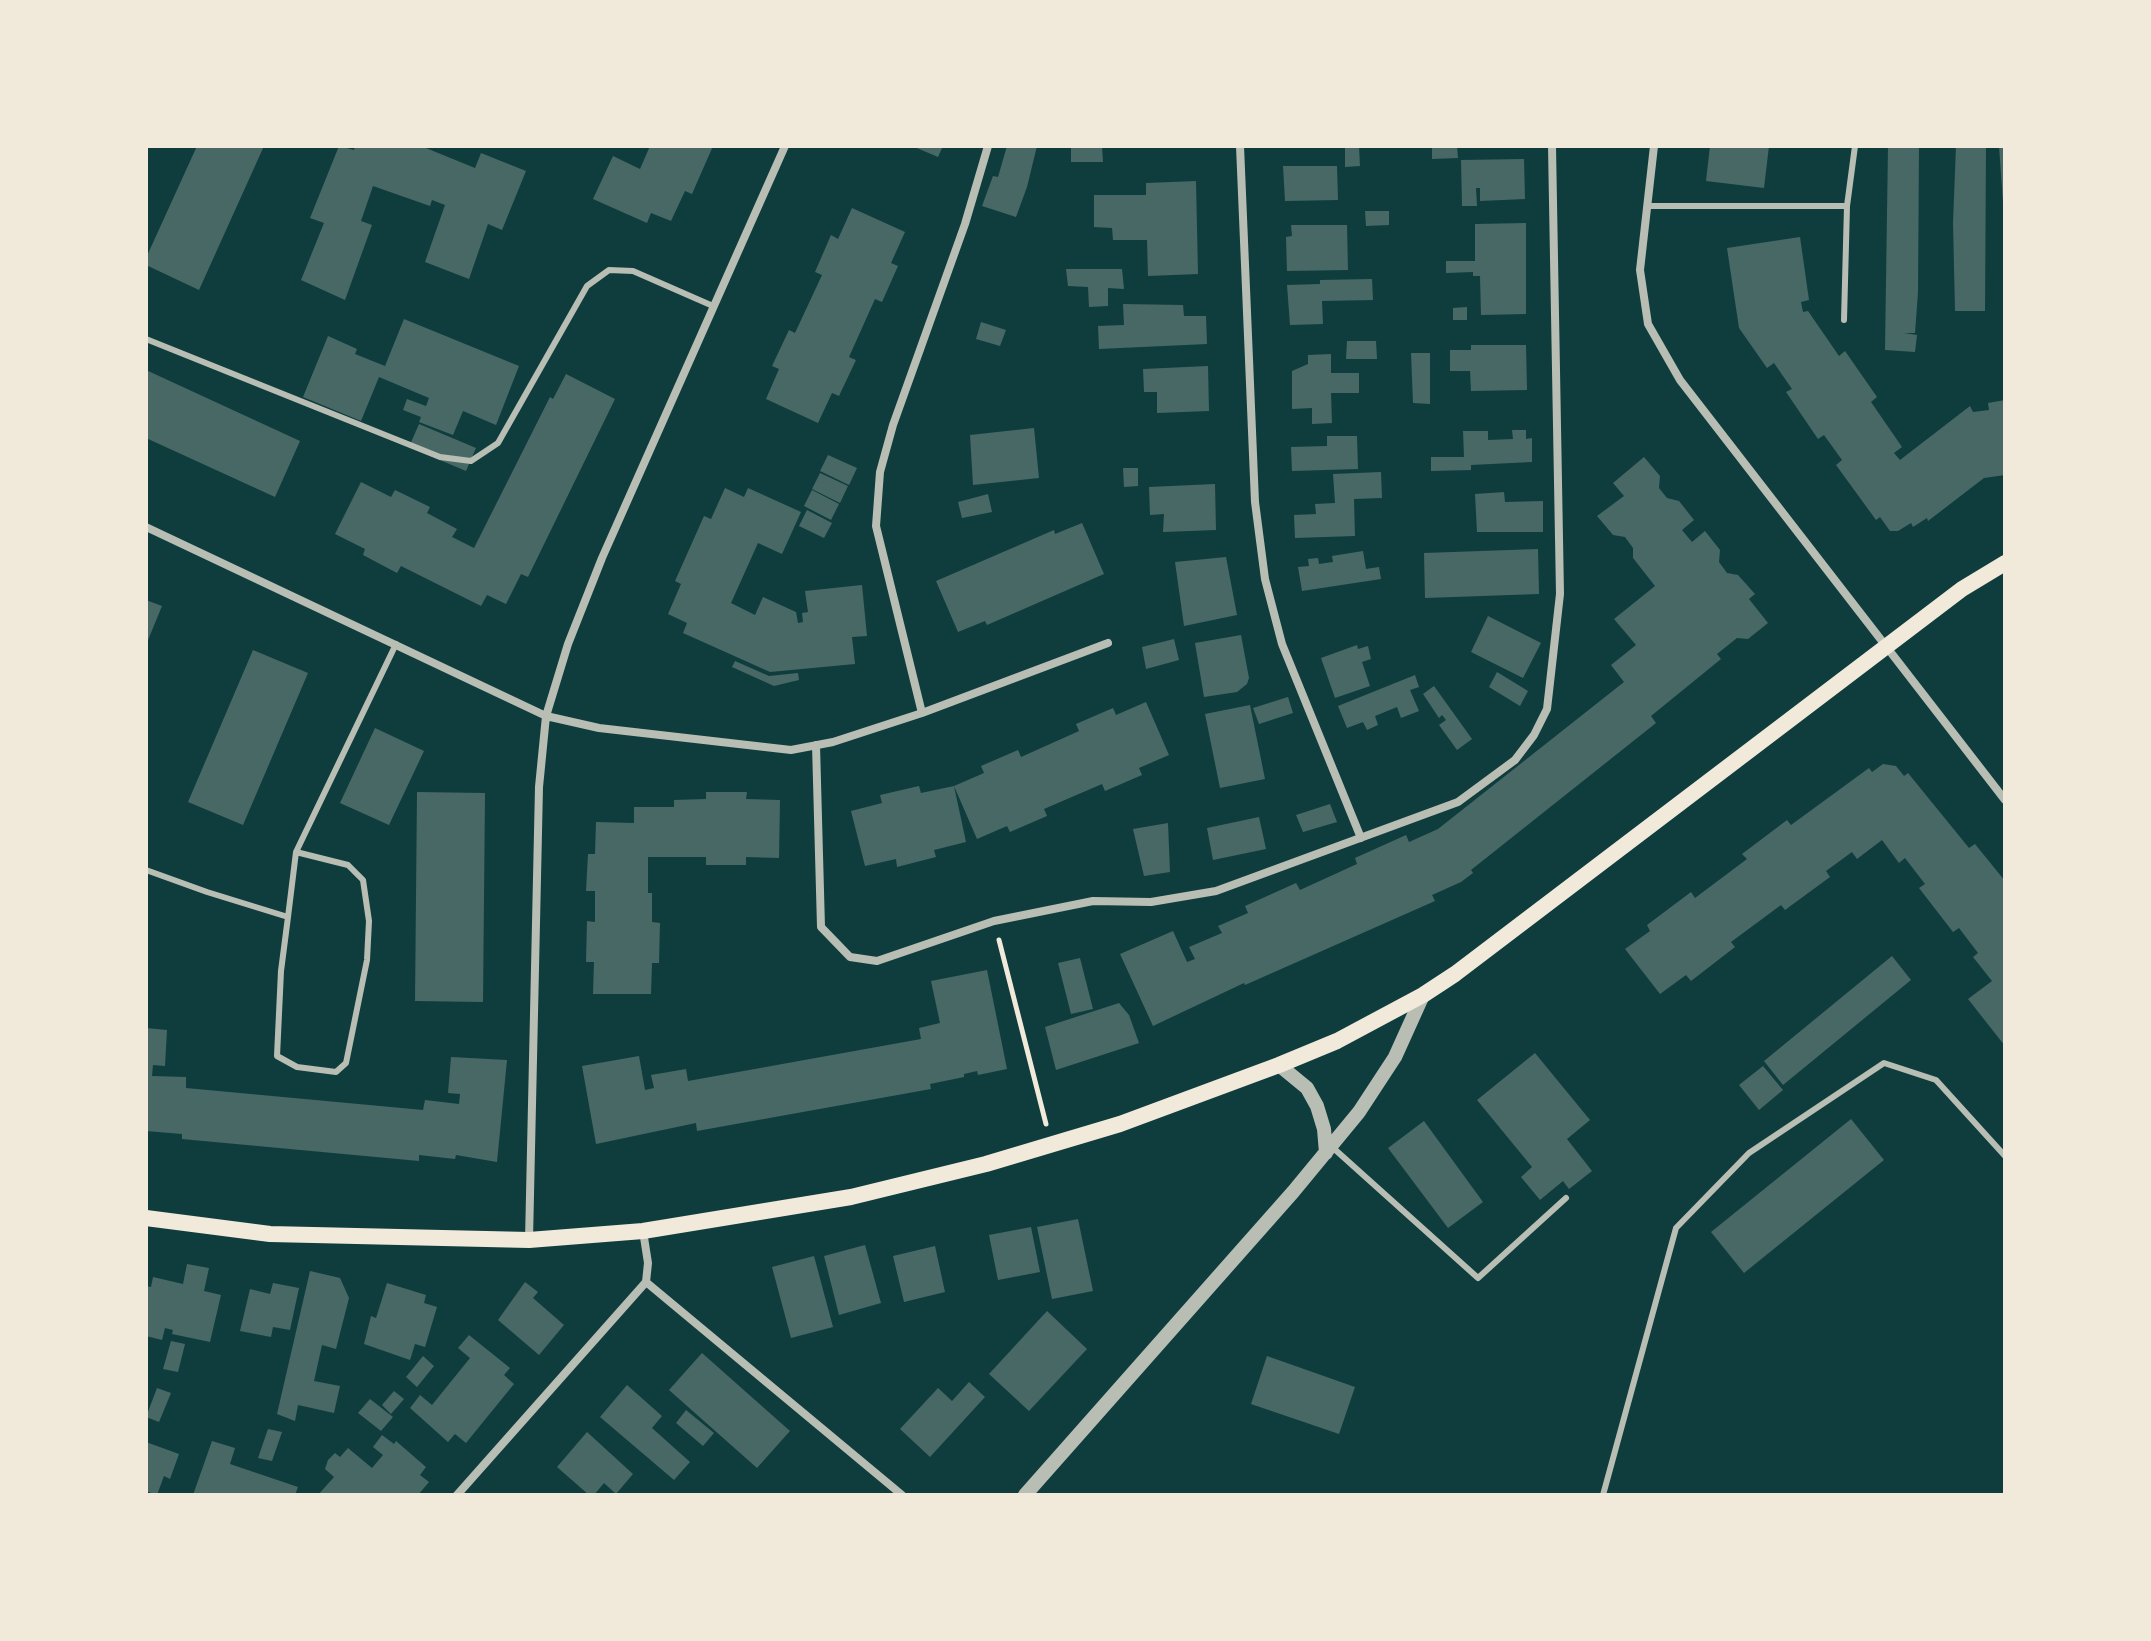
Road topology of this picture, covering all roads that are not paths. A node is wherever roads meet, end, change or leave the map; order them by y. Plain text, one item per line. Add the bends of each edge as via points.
1 (785, 146) edge
2 (988, 146) edge
3 (1240, 146) edge
4 (1552, 146) edge
5 (1654, 146) edge
6 (1855, 146) edge
7 (1647, 206) junction
8 (1847, 206) junction
9 (713, 306) junction
10 (1844, 320) dead end
11 (146, 339) edge
12 (146, 527) edge
13 (2005, 563) edge
14 (1108, 643) dead end
15 (396, 644) junction
16 (1887, 646) junction
17 (922, 713) junction
18 (546, 716) junction
19 (816, 745) junction
20 (2005, 800) edge
21 (1361, 838) junction
22 (296, 852) junction
23 (146, 870) edge
24 (288, 917) junction
25 (1423, 995) junction
26 (1279, 1065) junction
27 (1329, 1150) junction
28 (2005, 1156) edge
29 (1566, 1198) dead end
30 (146, 1218) edge
31 (643, 1231) junction
32 (529, 1240) junction
33 (646, 1282) junction
34 (457, 1495) edge
35 (902, 1495) edge
36 (1025, 1495) edge
37 (1603, 1495) edge

1 - 9 street
2 - 17 street via 880,472 876,526
3 - 21 street via 1254,486 1265,579 1282,644
4 - 21 street via 1560,594 1547,709 1515,760 1458,802
5 - 7 street
6 - 8 lane
7 - 8 lane
7 - 16 street via 1640,270 1648,324 1680,380
8 - 10 lane
9 - 11 lane via 633,271 609,270 587,286 498,443 471,461 440,457
9 - 18 street via 602,558
12 - 15 street
13 - 16 main road
14 - 17 street
15 - 18 street
15 - 22 lane
16 - 20 street
16 - 25 main road
17 - 19 street
18 - 19 street via 599,728 791,750
18 - 32 street via 539,787
19 - 21 street via 821,927 850,957 877,961 994,921 1093,901 1151,902 1216,891
22 - 24 lane
22 - 24 lane via 348,865 363,880 367,960 346,1063 336,1072 297,1067 277,1056
23 - 24 lane
25 - 26 main road
25 - 27 street via 1378,1087
26 - 27 street via 1307,1088
26 - 31 main road via 1120,1124 986,1164 851,1197
27 - 29 lane via 1478,1278
27 - 36 street
28 - 37 lane via 1936,1080 1884,1063 1749,1153 1676,1228
30 - 32 main road via 270,1234
31 - 32 main road
31 - 33 street
33 - 34 street
33 - 35 street

